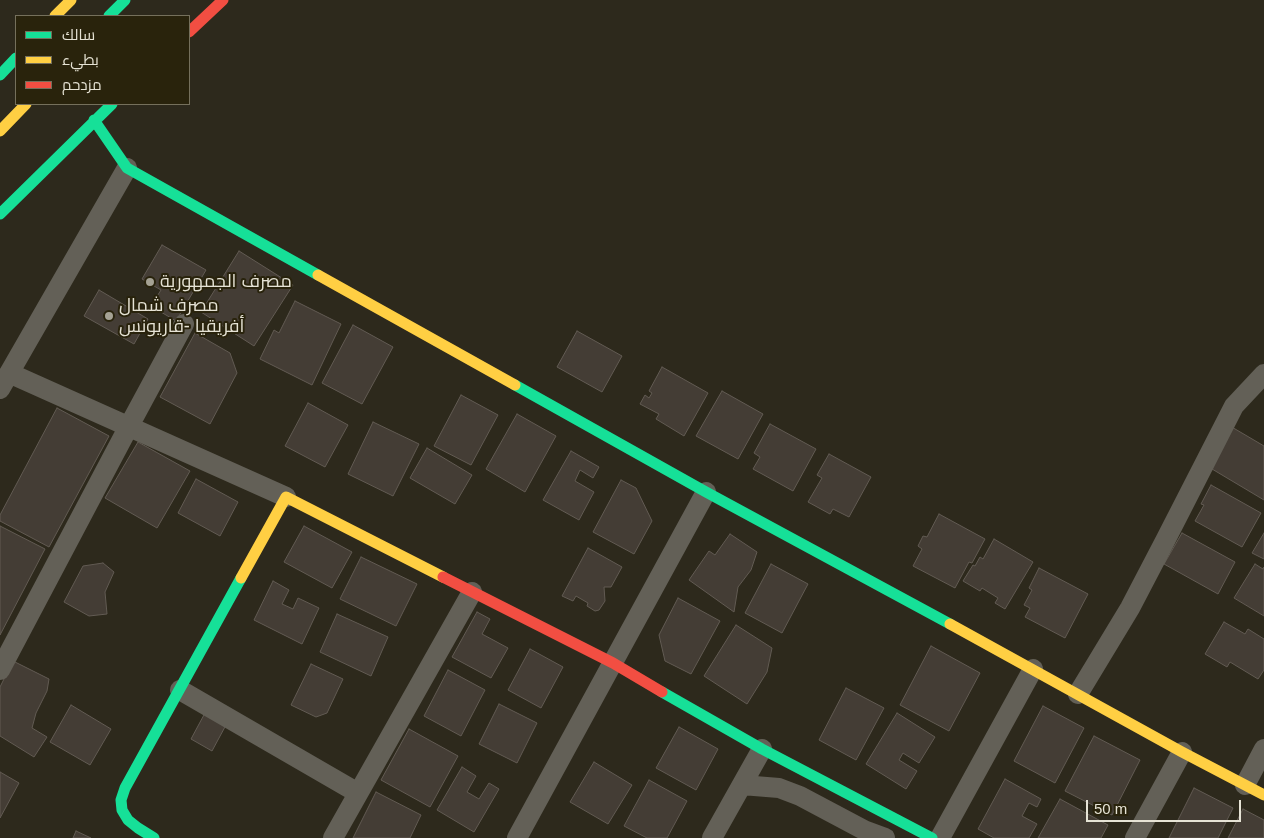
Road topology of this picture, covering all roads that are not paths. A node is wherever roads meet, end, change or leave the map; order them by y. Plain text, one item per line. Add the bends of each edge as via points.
1 (71, 0) edge
2 (125, 0) edge
3 (223, 0) edge
4 (57, 15) edge
5 (110, 15) edge
6 (190, 31) edge
7 (15, 59) edge
8 (0, 75) edge
9 (25, 105) edge
10 (111, 105) edge
11 (94, 120) junction
12 (0, 131) edge
13 (127, 168) junction
14 (0, 214) edge
15 (184, 324) dead end
16 (1264, 374) edge
17 (5, 381) edge
18 (128, 426) junction
19 (706, 492) junction
20 (286, 497) junction
21 (472, 592) junction
22 (613, 664) junction
23 (1033, 669) junction
24 (0, 670) edge
25 (180, 690) junction
26 (1078, 694) junction
27 (762, 749) junction
28 (1264, 749) edge
29 (1182, 752) junction
30 (742, 785) junction
31 (1244, 785) junction
32 (358, 794) junction
33 (1264, 795) edge
34 (916, 835) edge
35 (154, 838) edge
36 (333, 838) edge
37 (517, 838) edge
38 (712, 838) edge
39 (885, 838) edge
40 (940, 838) edge
41 (1135, 838) edge

1 - 4 main road
2 - 5 main road
3 - 6 main road
7 - 8 main road
9 - 12 main road
10 - 11 main road
11 - 13 main road
11 - 14 main road
13 - 17 street
13 - 19 main road
15 - 18 street
16 - 26 street via 1234,406 1130,608
17 - 18 street
18 - 20 street
18 - 24 street
19 - 22 street
19 - 23 main road
20 - 21 main road
20 - 25 main road
21 - 22 main road
21 - 32 street
22 - 27 main road
22 - 37 street
23 - 26 main road
23 - 40 street
25 - 32 street
25 - 35 main road via 121,800 128,820
26 - 29 main road
27 - 30 street
27 - 34 main road
28 - 31 street
29 - 31 main road
29 - 41 street
30 - 38 street
30 - 39 street via 779,788 866,832
31 - 33 main road
32 - 36 street

